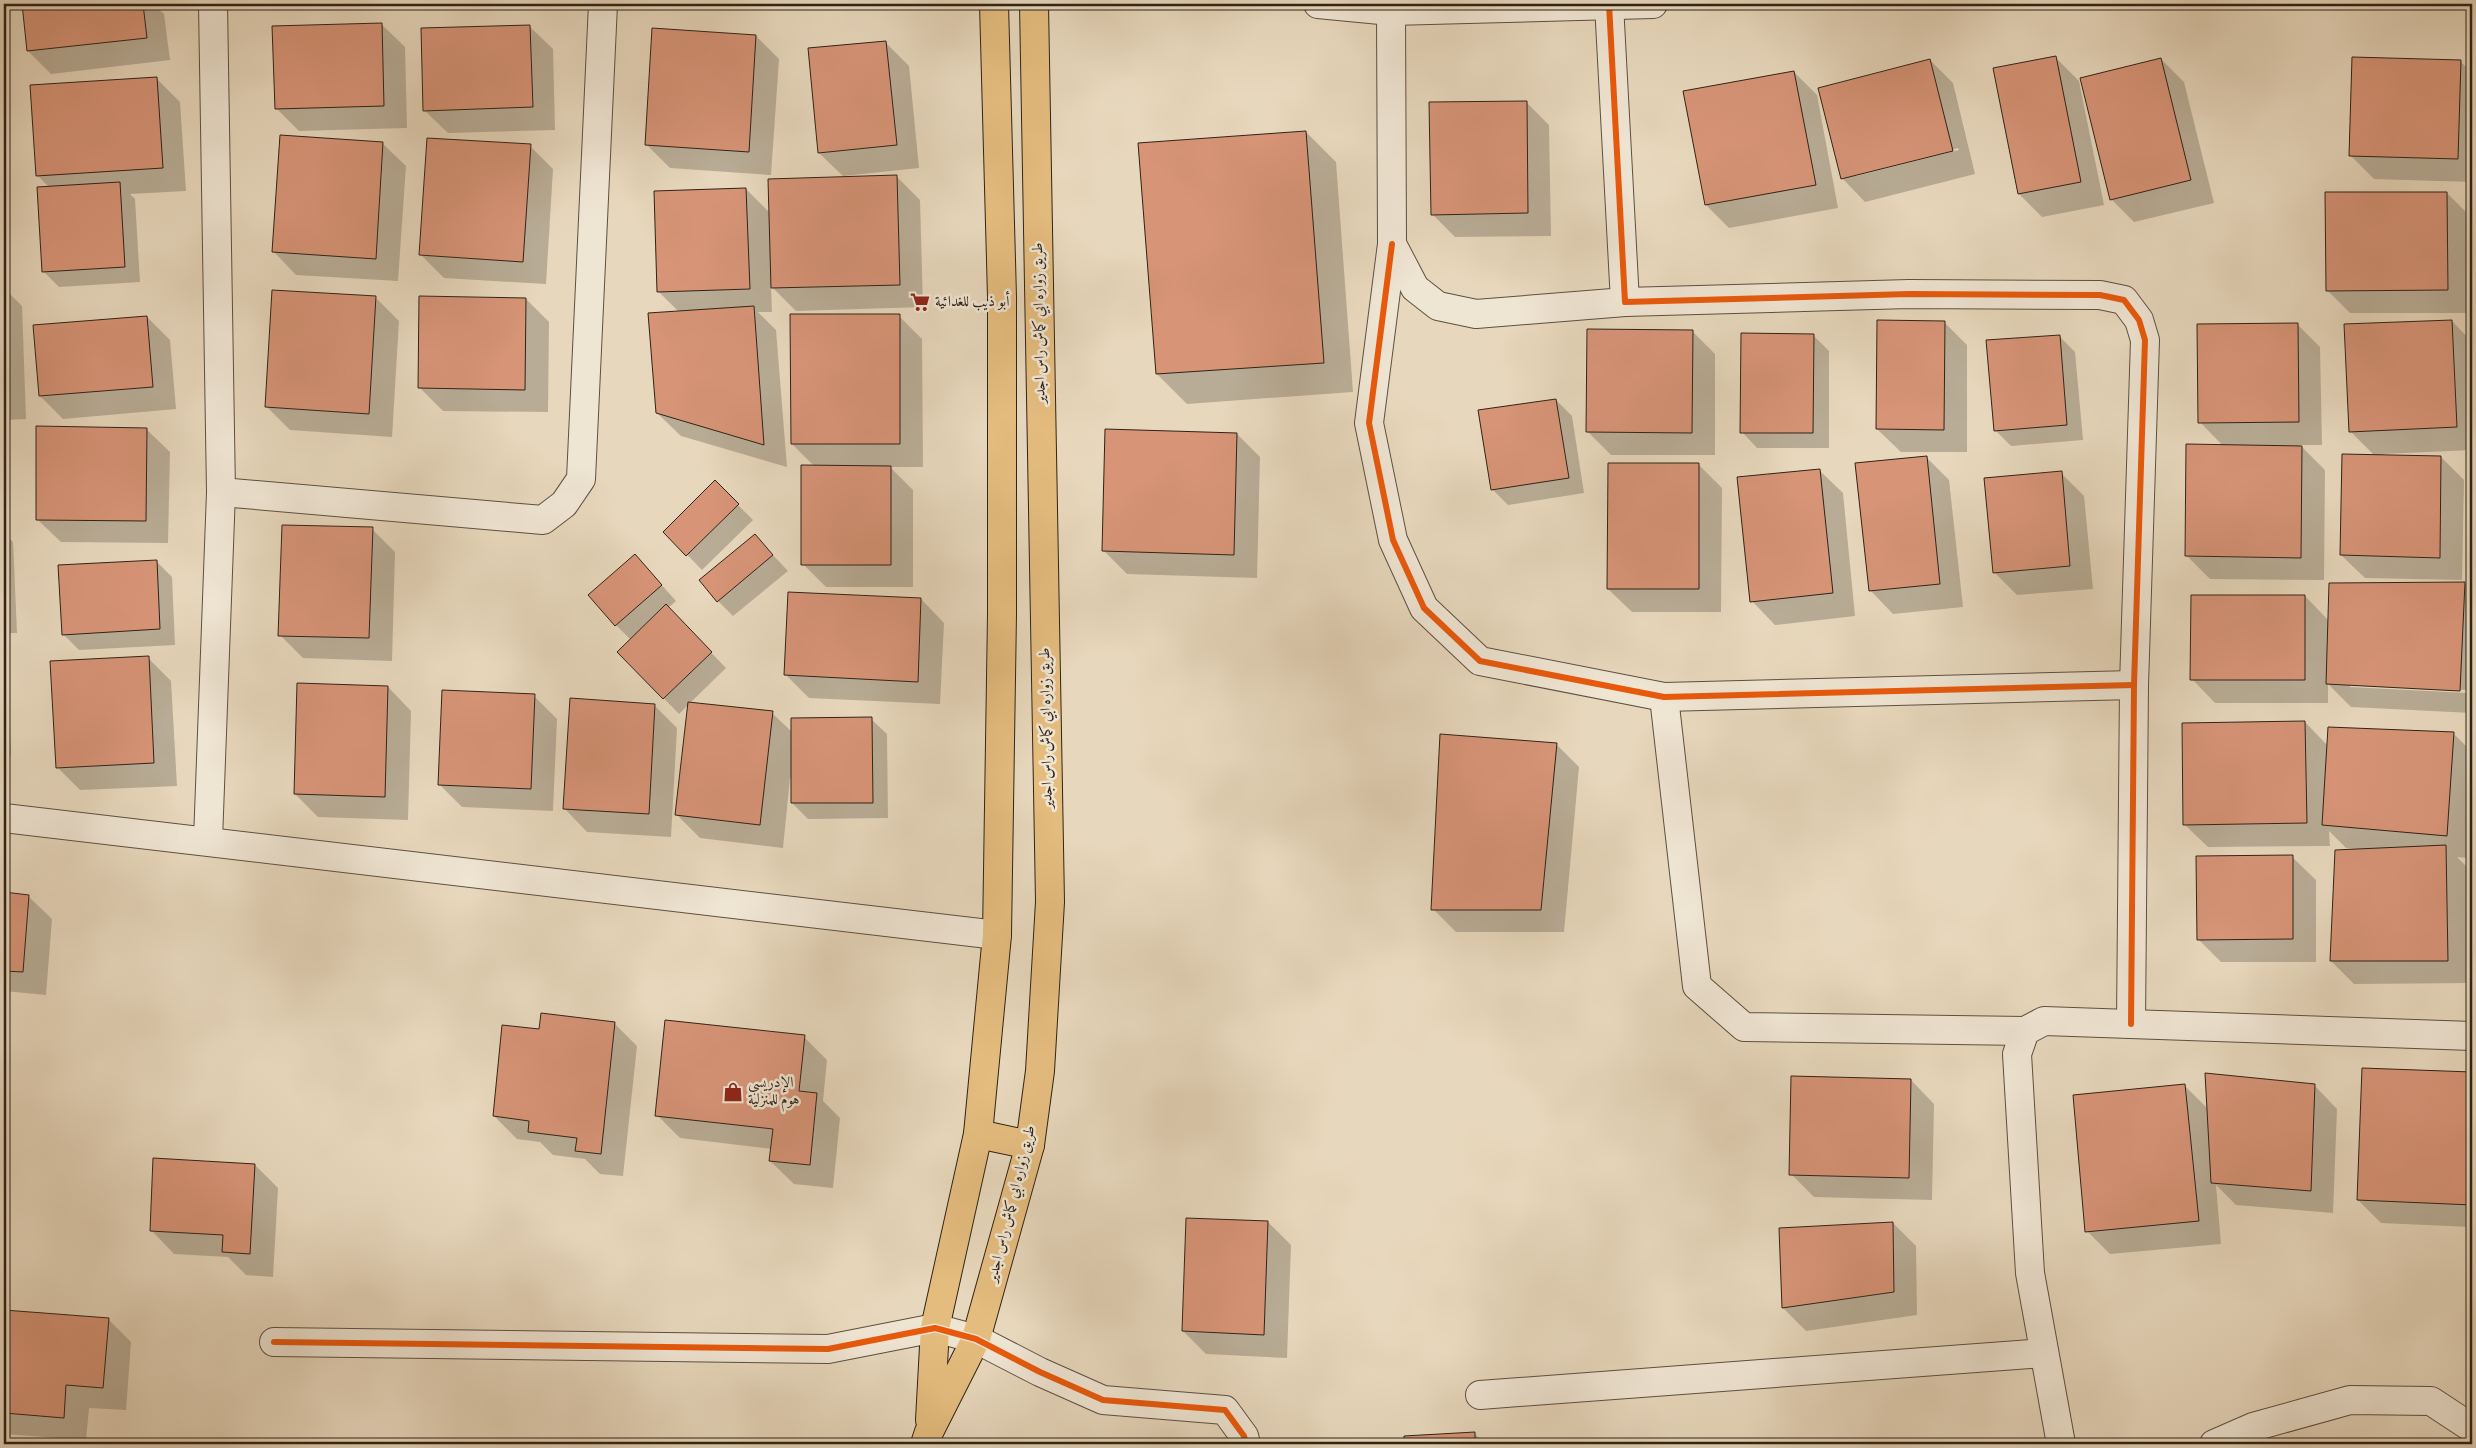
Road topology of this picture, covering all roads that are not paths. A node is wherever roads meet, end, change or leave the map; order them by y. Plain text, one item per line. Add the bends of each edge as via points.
1 (213, 4) edge
2 (596, 4) edge
3 (603, 4) edge
4 (609, 4) edge
5 (994, 4) edge
6 (1034, 4) edge
7 (1318, 4) edge
8 (1653, 4) edge
9 (1610, 5) edge
10 (1391, 11) junction
11 (1392, 244) junction
12 (1625, 302) junction
13 (221, 492) junction
14 (2134, 685) junction
15 (1664, 697) junction
16 (4, 818) edge
17 (208, 840) junction
18 (997, 935) junction
19 (2131, 1024) junction
20 (2025, 1031) junction
21 (2472, 1036) edge
22 (978, 1134) junction
23 (1030, 1145) junction
24 (935, 1328) junction
25 (976, 1339) junction
26 (274, 1342) dead end
27 (2044, 1353) junction
28 (1480, 1395) dead end
29 (2472, 1428) edge
30 (927, 1438) edge
31 (1246, 1444) edge
32 (2062, 1444) edge
33 (2214, 1444) edge

1 - 13 street
2 - 3 street
3 - 4 street
3 - 13 street via 581,479 564,504 543,520
5 - 18 main road via 1002,297
6 - 23 main road, طريق زواره ابي كماش راس اجدير via 1050,902 1041,1062
7 - 10 street
8 - 9 street
9 - 10 street
9 - 12 street
10 - 11 street
11 - 12 street via 1415,288 1438,306 1476,314
11 - 15 street via 1369,423 1393,540 1424,608 1480,660
12 - 14 street via 1909,294 2100,295 2124,300 2140,320 2145,340
13 - 17 street
14 - 15 street
14 - 19 street
15 - 20 street via 1697,986 1744,1027
16 - 17 street
17 - 18 street
18 - 22 main road
19 - 20 street via 2044,1021
19 - 21 street
20 - 27 street via 2017,1054 2018,1074 2030,1273
22 - 23 main road
22 - 24 main road
23 - 25 main road, طريق زواره ابي كماش راس اجدير
24 - 25 street
24 - 26 street via 828,1349
24 - 30 main road
25 - 30 main road, طريق زواره ابي كماش راس اجدير
25 - 31 street via 1103,1400 1225,1410 1244,1436
27 - 28 street
27 - 32 street
29 - 33 street via 2431,1401 2350,1400 2253,1427

